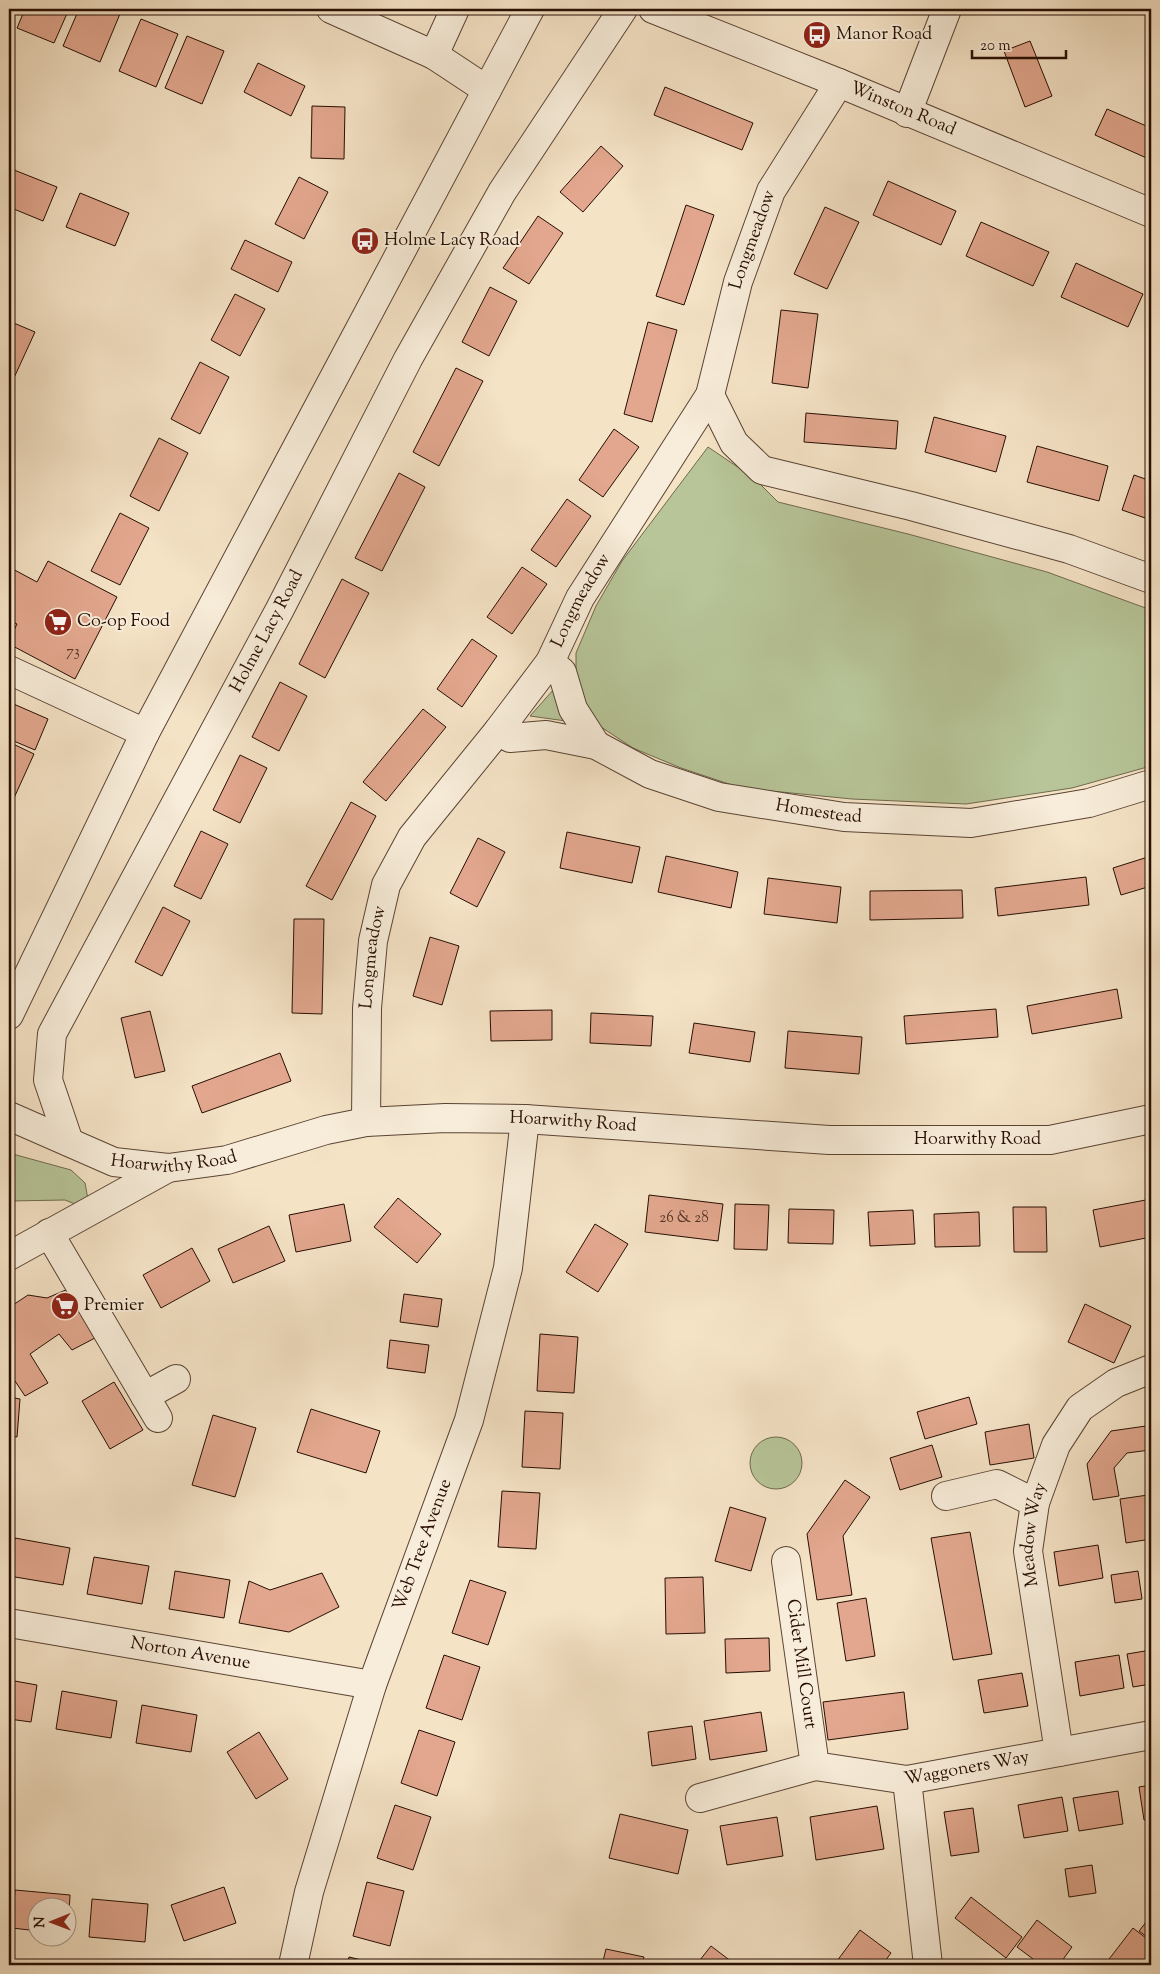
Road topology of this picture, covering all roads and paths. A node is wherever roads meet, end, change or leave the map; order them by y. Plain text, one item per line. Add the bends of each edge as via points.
1 (331, 9) edge
2 (454, 9) edge
3 (530, 9) edge
4 (623, 9) edge
5 (653, 9) edge
6 (947, 9) edge
7 (434, 55) junction
8 (839, 83) junction
9 (487, 90) junction
10 (907, 113) junction
11 (1151, 213) edge
12 (710, 395) junction
13 (1151, 579) edge
14 (550, 662) junction
15 (9, 670) edge
16 (498, 730) junction
17 (145, 734) junction
18 (596, 745) junction
19 (1151, 784) edge
20 (9, 1015) edge
21 (9, 1116) edge
22 (1151, 1118) edge
23 (525, 1120) junction
24 (366, 1122) junction
25 (69, 1142) junction
26 (168, 1168) junction
27 (49, 1233) junction
28 (9, 1256) edge
29 (1151, 1369) edge
30 (176, 1379) dead end
31 (946, 1496) dead end
32 (1035, 1503) junction
33 (786, 1561) dead end
34 (9, 1622) edge
35 (372, 1685) junction
36 (1151, 1735) edge
37 (1059, 1752) junction
38 (815, 1766) junction
39 (907, 1780) junction
40 (700, 1798) dead end
41 (293, 1965) edge
42 (928, 1965) edge

1 - 7 street
2 - 7 street
3 - 9 street
4 - 25 street, Holme Lacy Road via 502,192 408,359 280,609 52,1034 48,1080
5 - 8 street, Winston Road
6 - 10 street
7 - 9 street
8 - 10 street, Winston Road
8 - 12 street, Longmeadow via 771,191 738,282
9 - 17 street
10 - 11 street, Winston Road
12 - 13 street via 734,442 762,470 1069,549
12 - 14 street, Longmeadow via 580,598
14 - 16 street, Longmeadow
14 - 18 street via 562,672 573,709
15 - 17 street
16 - 18 street, Homestead via 510,738 546,735
16 - 24 street, Longmeadow via 412,837 386,885 373,941 367,1008
17 - 20 street
18 - 19 street, Homestead via 650,774 719,797 844,817 971,823 1089,803
21 - 25 street, Hoarwithy Road
22 - 23 street, Hoarwithy Road via 1050,1140 829,1140
23 - 24 street, Hoarwithy Road via 445,1118
23 - 35 street, Web Tree Avenue via 508,1268 469,1420
24 - 26 street, Hoarwithy Road via 326,1130 227,1160
25 - 26 street, Hoarwithy Road via 114,1162
26 - 27 street
27 - 28 street
27 - 30 street via 151,1407
29 - 32 street, Meadow Way via 1116,1383 1080,1408 1056,1445
31 - 32 street via 997,1484
32 - 37 street, Meadow Way via 1028,1551
33 - 38 street, Cider Mill Court
34 - 35 street, Norton Avenue
35 - 41 street, Web Tree Avenue via 309,1892
36 - 37 street, Waggoners Way
37 - 39 street, Waggoners Way
38 - 39 street
38 - 40 street
39 - 42 street, Waggoners Way

